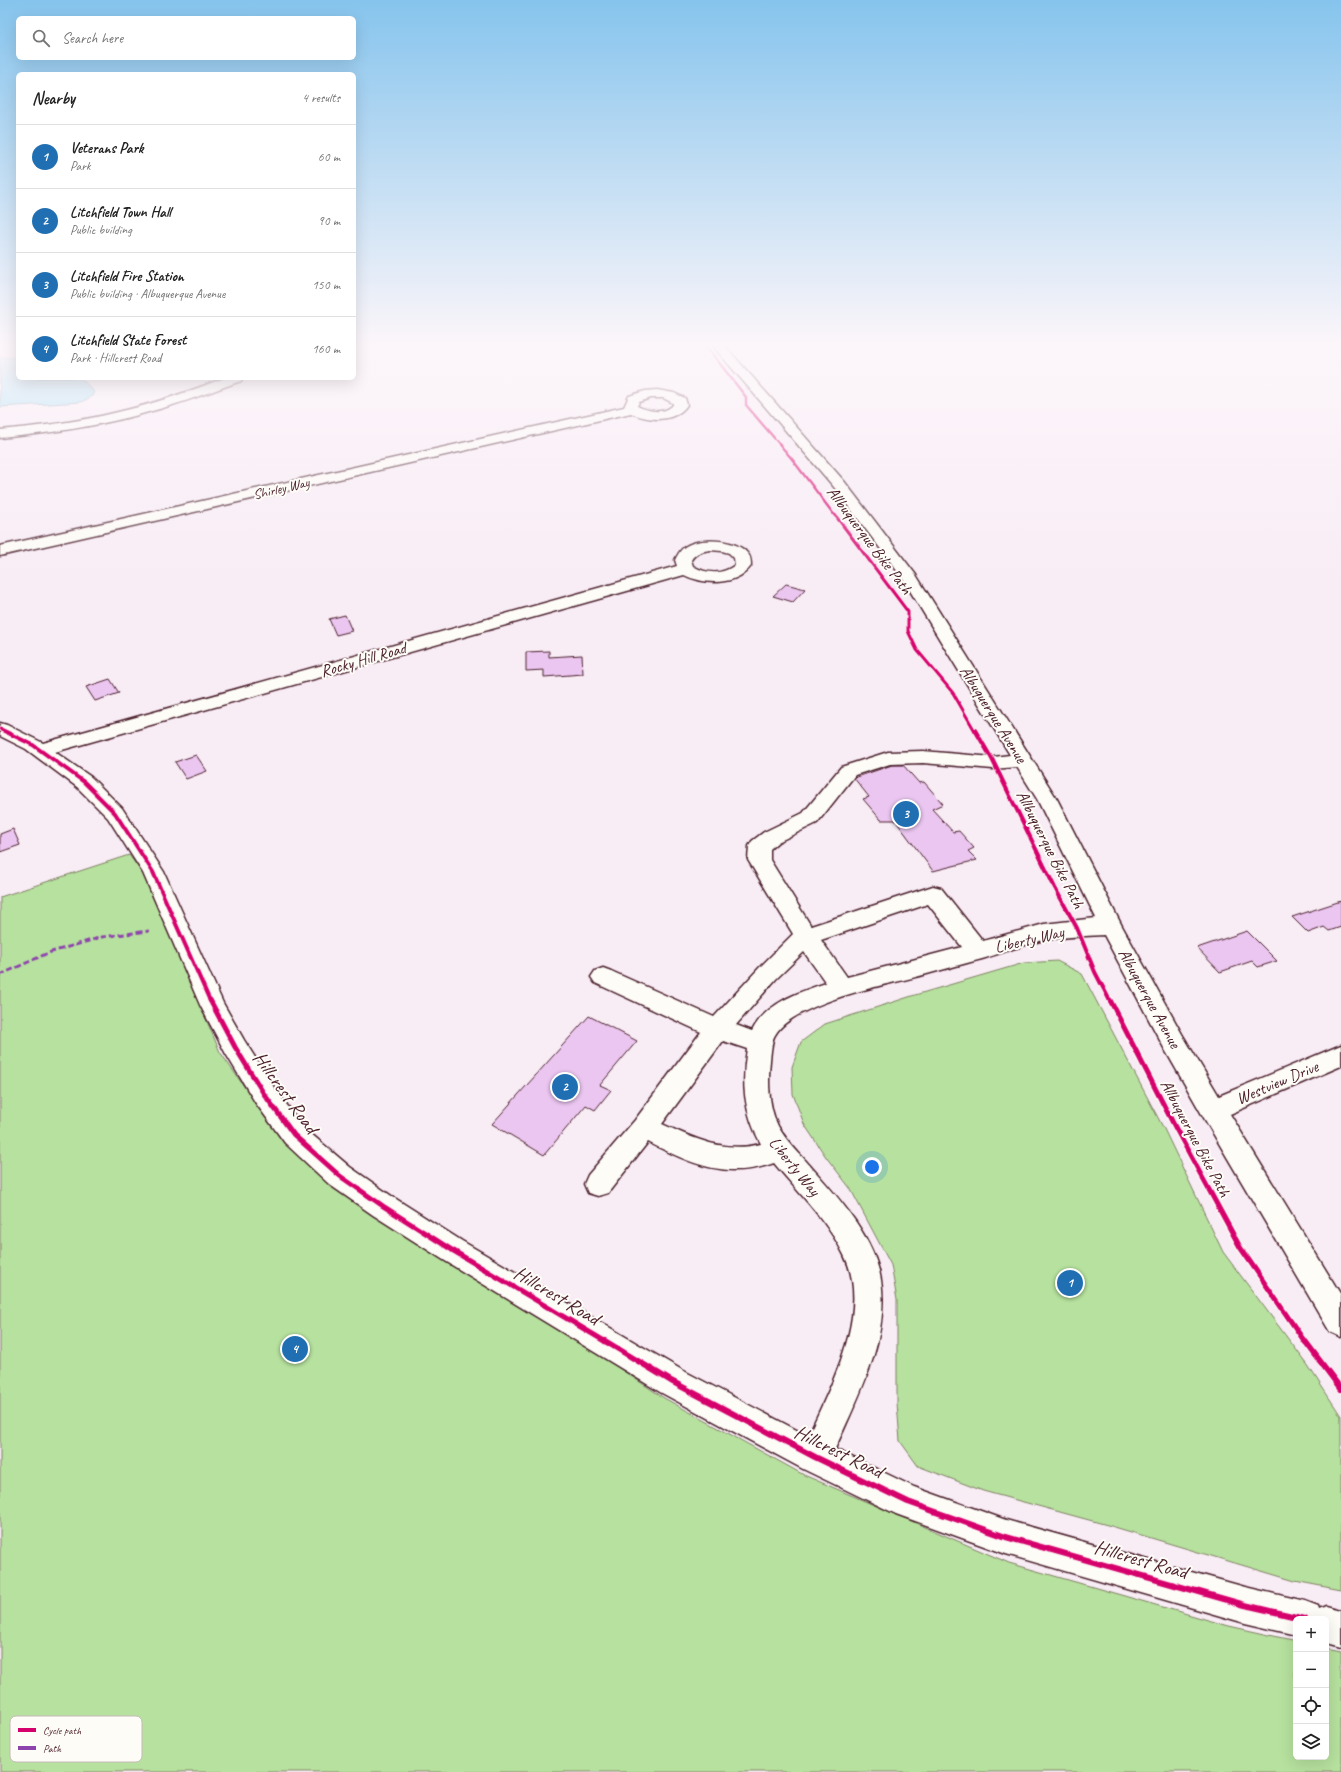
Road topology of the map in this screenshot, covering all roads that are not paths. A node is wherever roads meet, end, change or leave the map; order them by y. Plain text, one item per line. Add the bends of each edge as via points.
1 (44, 429) edge
2 (544, 429) edge
3 (791, 429) edge
4 (0, 434) edge
5 (0, 551) edge
6 (686, 569) dead end
7 (0, 729) edge
8 (40, 750) junction
9 (1022, 760) junction
10 (1111, 926) junction
11 (806, 936) junction
12 (978, 951) junction
13 (603, 977) dead end
14 (842, 988) junction
15 (718, 1029) junction
16 (760, 1043) junction
17 (1341, 1055) edge
18 (1213, 1110) junction
19 (644, 1128) junction
20 (779, 1150) junction
21 (598, 1184) dead end
22 (1341, 1322) edge
23 (815, 1457) junction
24 (1293, 1616) edge
25 (1329, 1625) edge
26 (1341, 1628) edge

1 - 4 street
2 - 5 street, Shirley Way
3 - 9 street, Albuquerque Avenue via 839,484 908,575
6 - 8 street, Rocky Hill Road
7 - 8 street, Hillcrest Road
8 - 23 street, Hillcrest Road via 84,782 115,813 153,872 212,1005 264,1094 294,1134 340,1176 452,1250 671,1381
9 - 10 street, Albuquerque Avenue via 1047,799
9 - 11 street via 993,763 923,757 888,758 848,772 810,818 771,837 760,846 759,860
10 - 12 street, Liberty Way via 1042,932
10 - 18 street, Albuquerque Avenue
11 - 12 street via 934,894
11 - 14 street
11 - 15 street via 768,973
12 - 14 street, Liberty Way
13 - 15 street
14 - 16 street, Liberty Way via 796,1005 778,1016 765,1029
15 - 16 street
15 - 19 street
16 - 20 street, Liberty Way via 755,1074 757,1100 766,1129
17 - 18 street, Westview Drive
18 - 22 street, Albuquerque Avenue
19 - 20 street via 688,1149 730,1160
19 - 21 street
20 - 23 street, Liberty Way via 833,1212 846,1231 866,1277 868,1320 854,1366
23 - 24 street, Hillcrest Road via 908,1502 1006,1537
25 - 26 street

